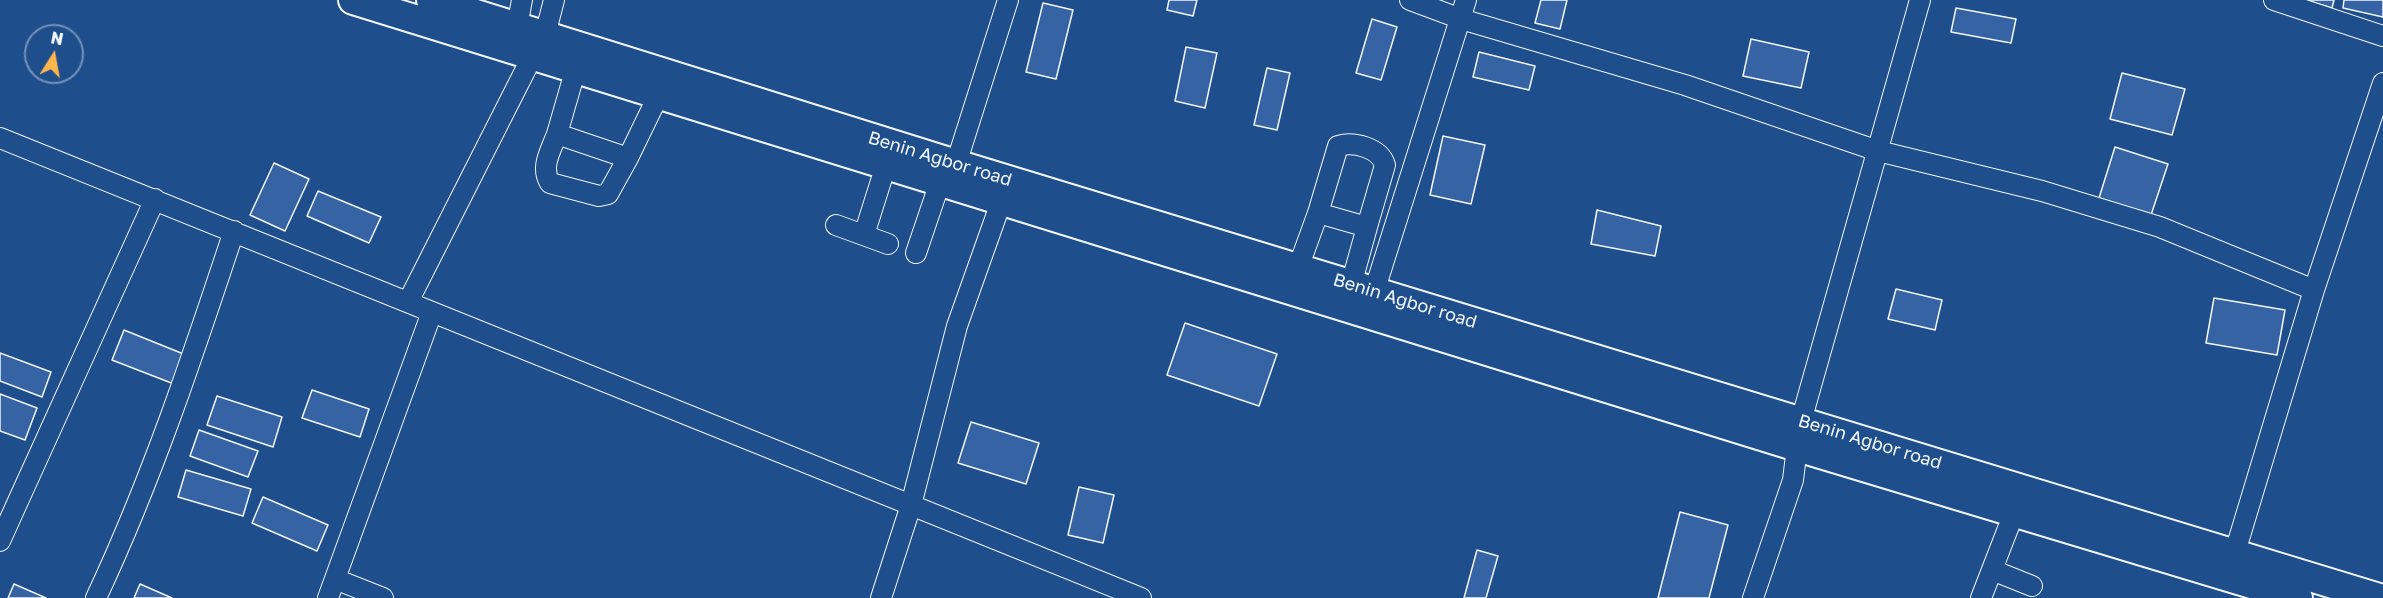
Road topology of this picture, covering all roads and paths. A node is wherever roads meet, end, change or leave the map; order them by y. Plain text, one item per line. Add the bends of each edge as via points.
1 (353, 0) edge
2 (431, 0) edge
3 (554, 0) edge
4 (1008, 0) edge
5 (1410, 0) edge
6 (1466, 0) edge
7 (1920, 0) edge
8 (2274, 0) edge
9 (519, 13) edge
10 (1461, 20) junction
11 (2383, 36) edge
12 (539, 45) junction
13 (576, 68) junction
14 (2383, 83) edge
15 (659, 94) junction
16 (557, 134) junction
17 (0, 138) edge
18 (1878, 151) junction
19 (628, 158) junction
20 (886, 165) junction
21 (948, 173) junction
22 (1005, 191) junction
23 (155, 199) junction
24 (1318, 213) junction
25 (836, 225) dead end
26 (1366, 227) junction
27 (234, 231) junction
28 (864, 235) junction
29 (888, 244) dead end
30 (916, 253) dead end
31 (1298, 268) junction
32 (1363, 288) junction
33 (2314, 290) junction
34 (408, 302) junction
35 (432, 312) junction
36 (1799, 434) junction
37 (911, 505) junction
38 (2014, 513) junction
39 (0, 541) edge
40 (1992, 570) junction
41 (2234, 576) edge
42 (335, 579) junction
43 (2032, 586) dead end
44 (96, 598) edge
45 (328, 598) edge
46 (383, 598) edge
47 (881, 598) edge
48 (1141, 598) edge
49 (1753, 598) edge
50 (1981, 598) edge
51 (2298, 598) edge
52 (2379, 598) edge

1 - 12 highway, Benin Agbor road
2 - 9 highway, Benin Agbor road
3 - 12 street
4 - 21 street
5 - 10 street
6 - 10 street
7 - 18 street
8 - 11 street
9 - 12 highway, Benin Agbor road
10 - 18 street via 1685,85
10 - 32 street
12 - 13 highway, Benin Agbor road
12 - 21 highway, Benin Agbor road
12 - 34 street
13 - 15 highway, Benin Agbor road
13 - 16 street
14 - 33 street
15 - 19 street
15 - 20 highway, Benin Agbor road
16 - 19 street
16 - 19 street via 545,166 550,183 598,196 608,194
17 - 23 street
18 - 33 street via 2042,191 2160,226
18 - 36 street
20 - 21 highway, Benin Agbor road
20 - 28 street
21 - 22 highway, Benin Agbor road
21 - 30 street
22 - 31 highway, Benin Agbor road
22 - 36 highway, Benin Agbor road via 1367,312
22 - 37 street via 957,326
23 - 27 street
23 - 39 street
24 - 26 street
24 - 26 street via 1338,146 1348,143 1375,151 1385,165
24 - 31 street
25 - 28 street
26 - 32 street
27 - 34 street
27 - 44 street via 184,383 132,520
28 - 29 street
31 - 32 highway, Benin Agbor road
32 - 36 highway, Benin Agbor road
33 - 41 street
34 - 35 street
35 - 37 street
35 - 42 street
36 - 38 highway, Benin Agbor road
36 - 41 highway, Benin Agbor road
36 - 49 street via 1793,480
37 - 47 street
37 - 48 street
38 - 40 street
38 - 41 highway, Benin Agbor road
40 - 43 street
40 - 50 street
41 - 51 highway, Benin Agbor road
41 - 52 highway, Benin Agbor road
42 - 45 street
42 - 46 street

